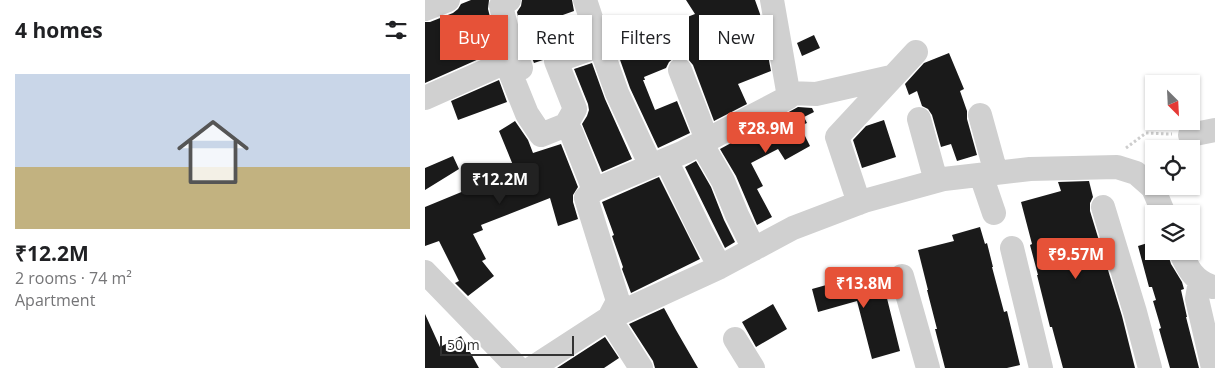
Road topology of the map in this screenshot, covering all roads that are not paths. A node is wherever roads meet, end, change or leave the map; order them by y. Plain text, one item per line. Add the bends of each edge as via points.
1 (448, 0) edge
2 (509, 0) edge
3 (585, 0) edge
4 (773, 1) edge
5 (425, 9) edge
6 (601, 48) junction
7 (916, 52) dead end
8 (680, 70) dead end
9 (510, 72) junction
10 (891, 77) junction
11 (788, 93) junction
12 (425, 98) edge
13 (980, 116) dead end
14 (919, 120) dead end
15 (566, 124) junction
16 (1215, 130) edge
17 (1190, 136) road end
18 (704, 142) junction
19 (658, 163) junction
20 (989, 174) junction
21 (936, 181) junction
22 (594, 190) junction
23 (859, 203) junction
24 (1160, 205) edge
25 (1103, 207) dead end
26 (994, 212) dead end
27 (1012, 248) dead end
28 (754, 249) junction
29 (1184, 260) edge
30 (720, 267) junction
31 (425, 272) edge
32 (902, 276) dead end
33 (1208, 284) edge
34 (609, 318) junction
35 (735, 339) dead end
36 (518, 368) edge
37 (532, 368) edge
38 (641, 368) edge
39 (753, 368) edge
40 (929, 368) edge
41 (1041, 368) edge
42 (1150, 368) edge
43 (1213, 368) edge

1 - 5 street
2 - 9 street via 501,6 521,68
3 - 6 street
4 - 11 street
6 - 15 street via 556,61 575,109
6 - 19 street via 617,93
7 - 10 street
8 - 18 street
9 - 12 street via 506,62
9 - 15 street via 527,114 541,135
10 - 11 street via 816,94
10 - 23 street via 837,137
11 - 18 street via 789,97
13 - 20 street
14 - 21 street
15 - 22 street
16 - 17 street
18 - 19 street
18 - 28 street
19 - 22 street
19 - 30 street
20 - 21 street
20 - 24 street via 1030,169 1117,167 1136,173 1153,188
20 - 26 street
21 - 23 street
22 - 34 street via 586,198 618,301
23 - 28 street via 793,228
25 - 42 street
27 - 41 street
28 - 30 street
29 - 33 street via 1187,267
30 - 34 street
31 - 36 street
32 - 40 street
33 - 43 street via 1197,300
34 - 37 street
34 - 38 street
35 - 39 street

